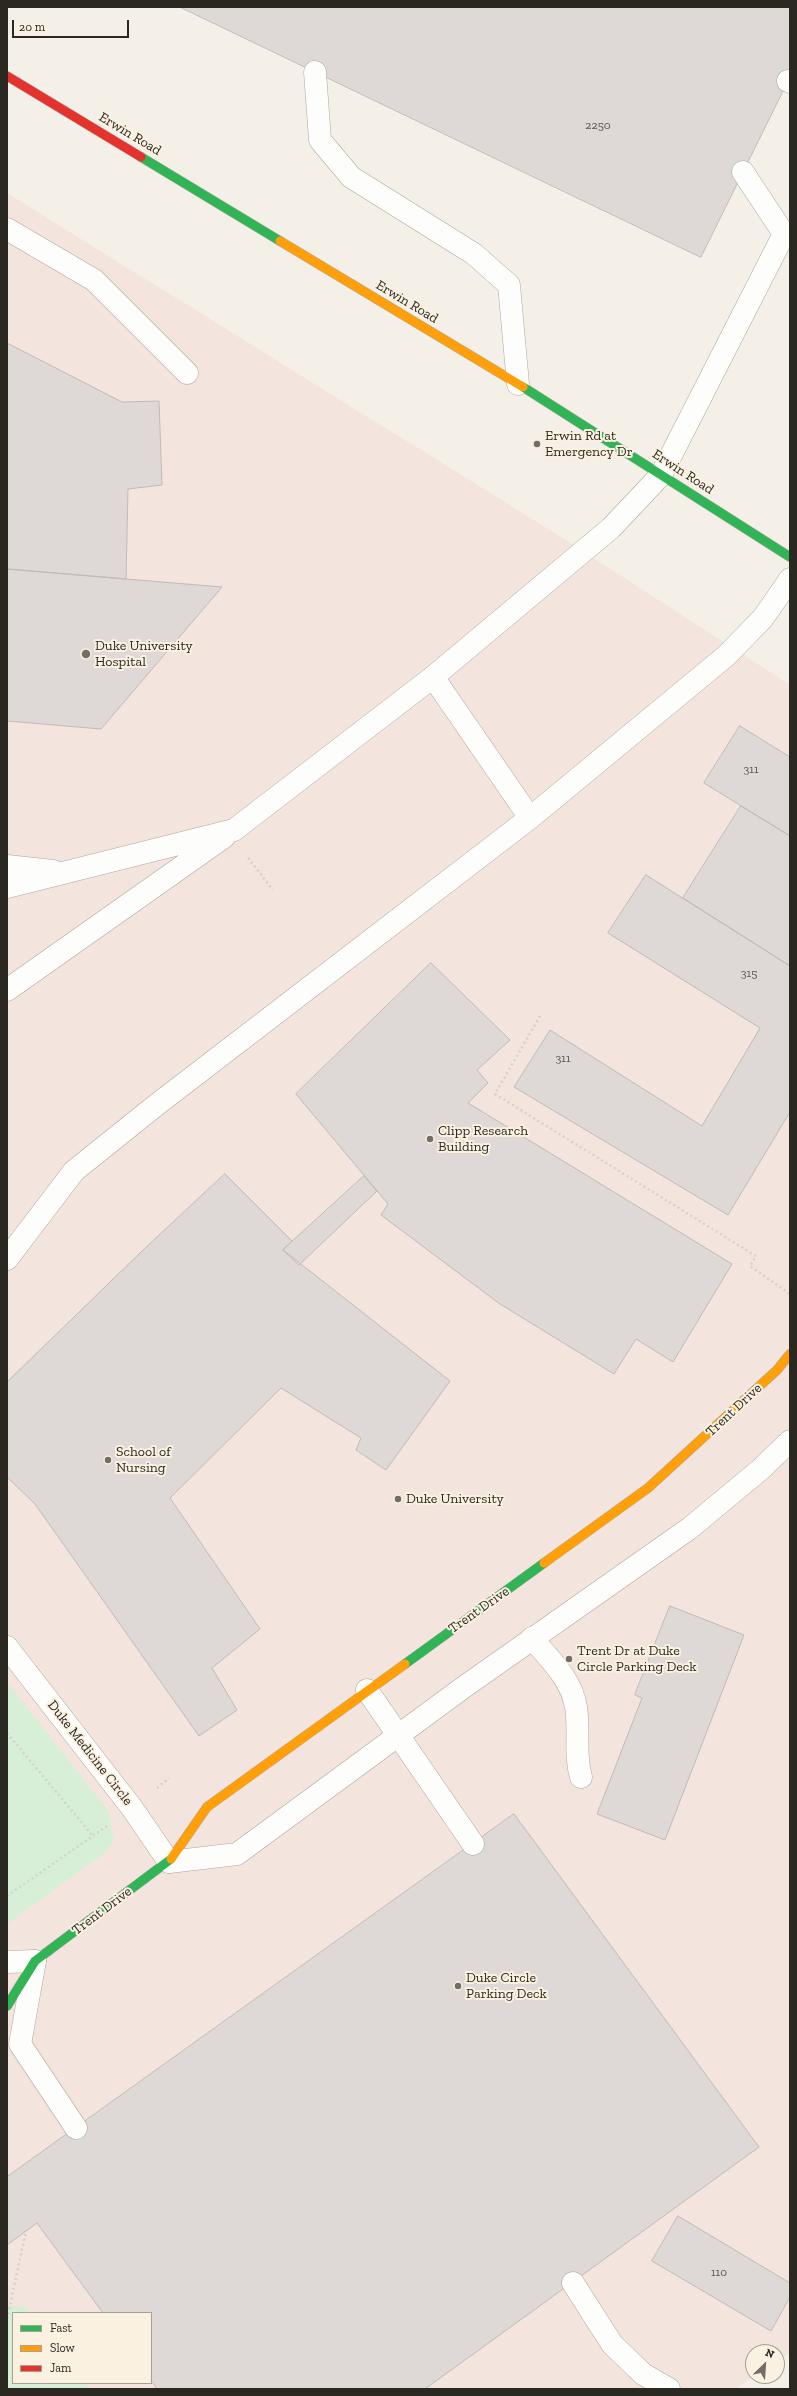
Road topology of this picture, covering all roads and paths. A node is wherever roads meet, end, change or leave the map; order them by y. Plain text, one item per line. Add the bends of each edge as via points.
1 (315, 72) dead end
2 (7, 76) edge
3 (743, 172) dead end
4 (787, 228) edge
5 (7, 229) edge
6 (187, 373) dead end
7 (518, 384) junction
8 (661, 475) junction
9 (790, 557) edge
10 (790, 579) edge
11 (433, 676) junction
12 (530, 818) junction
13 (234, 830) junction
14 (7, 866) edge
15 (255, 868) dead end
16 (66, 873) junction
17 (7, 888) edge
18 (273, 890) dead end
19 (7, 990) edge
20 (540, 1016) dead end
21 (7, 1259) edge
22 (790, 1294) edge
23 (790, 1354) edge
24 (790, 1441) edge
25 (532, 1638) junction
26 (7, 1647) edge
27 (367, 1690) junction
28 (7, 1733) edge
29 (399, 1736) junction
30 (581, 1777) dead end
31 (169, 1778) dead end
32 (132, 1808) junction
33 (92, 1836) junction
34 (473, 1844) dead end
35 (169, 1862) junction
36 (7, 1896) edge
37 (35, 1961) junction
38 (7, 1962) edge
39 (7, 2006) edge
40 (76, 2128) dead end
41 (26, 2231) dead end
42 (573, 2283) dead end
43 (7, 2319) edge
44 (668, 2389) edge

1 - 7 street via 320,140 351,177 474,254 509,285
2 - 7 street, Erwin Road
3 - 4 street
4 - 8 street
5 - 6 street via 94,280
7 - 8 street, Erwin Road
8 - 9 street, Erwin Road
8 - 11 street via 610,528
10 - 12 street via 763,618 726,656
11 - 12 street
11 - 13 street
12 - 21 street via 161,1101 74,1171
13 - 16 street
13 - 19 street
14 - 16 street
15 - 18 path
16 - 17 street
20 - 22 path via 495,1094 756,1256 750,1266
23 - 27 street, Trent Drive via 777,1370 648,1488
24 - 25 street, Trent Drive via 761,1469 690,1528
25 - 29 street, Trent Drive
25 - 30 street via 566,1678 576,1707 577,1765
26 - 32 street, Duke Medicine Circle
27 - 29 street
27 - 35 street, Trent Drive via 207,1807
28 - 33 path
29 - 34 street
29 - 35 street, Trent Drive via 237,1854
31 - 32 path
32 - 33 path
32 - 35 street, Duke Medicine Circle
33 - 36 path
35 - 37 street, Trent Drive
37 - 38 street
37 - 39 street, Trent Drive
37 - 40 street via 20,2044
41 - 43 path
42 - 44 street via 612,2344 643,2374

